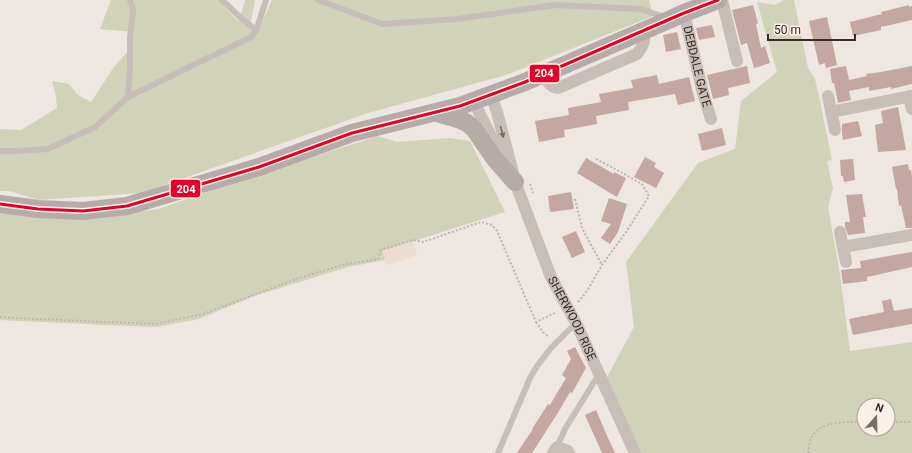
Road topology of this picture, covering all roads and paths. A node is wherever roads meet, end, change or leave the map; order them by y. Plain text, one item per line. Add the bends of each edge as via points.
1 (130, 0) edge
2 (136, 0) edge
3 (222, 0) edge
4 (266, 0) edge
5 (318, 0) edge
6 (718, 0) edge
7 (722, 0) edge
8 (133, 10) junction
9 (678, 16) junction
10 (256, 30) junction
11 (737, 61) dead end
12 (491, 95) junction
13 (828, 96) dead end
14 (911, 96) edge
15 (128, 97) junction
16 (474, 102) junction
17 (912, 109) edge
18 (436, 112) junction
19 (831, 112) junction
20 (711, 120) dead end
21 (834, 130) dead end
22 (0, 151) edge
23 (594, 158) dead end
24 (520, 182) junction
25 (534, 196) dead end
26 (575, 199) dead end
27 (0, 204) edge
28 (840, 232) dead end
29 (912, 235) edge
30 (843, 247) junction
31 (846, 262) dead end
32 (602, 265) junction
33 (565, 311) junction
34 (0, 317) edge
35 (536, 322) junction
36 (576, 323) junction
37 (549, 337) dead end
38 (599, 374) junction
39 (912, 421) edge
40 (856, 422) edge
41 (896, 422) edge
42 (555, 450) edge
43 (498, 453) edge
44 (569, 453) edge
45 (635, 453) edge
46 (808, 453) edge

1 - 8 lane
2 - 8 lane
3 - 10 lane
4 - 10 lane
5 - 9 lane via 382,24 457,19 554,5 640,9
6 - 9 main road
7 - 11 street
8 - 15 lane
9 - 12 main road
9 - 20 street, DEBDALE GATE
10 - 15 lane via 251,37
12 - 16 main road
12 -> 24 street, SHERWOOD RISE
13 - 19 street
14 - 17 street
14 - 19 street
15 - 22 lane via 96,127 48,149
16 - 18 main road
16 - 24 street, SHERWOOD RISE via 488,132
18 - 24 main road via 467,123 494,158
18 - 27 main road via 352,133 259,167 127,206 83,211
19 - 21 street
23 - 32 path via 642,184 649,196
24 - 25 path via 530,184
24 - 33 street, SHERWOOD RISE via 551,277
26 - 32 path via 582,228
28 - 30 street
29 - 30 street
30 - 31 street
32 - 33 path via 573,309
33 - 35 path
33 - 36 street, SHERWOOD RISE
34 - 35 path via 155,324 203,314 296,279 342,265 378,259 381,250 413,240 423,242 481,222 492,225 497,231
35 - 37 path
36 - 38 street, SHERWOOD RISE
36 - 43 lane via 536,366
38 - 42 lane
38 - 45 street, SHERWOOD RISE
39 - 41 path
40 - 46 path via 830,423 819,429 811,438
42 - 44 street

